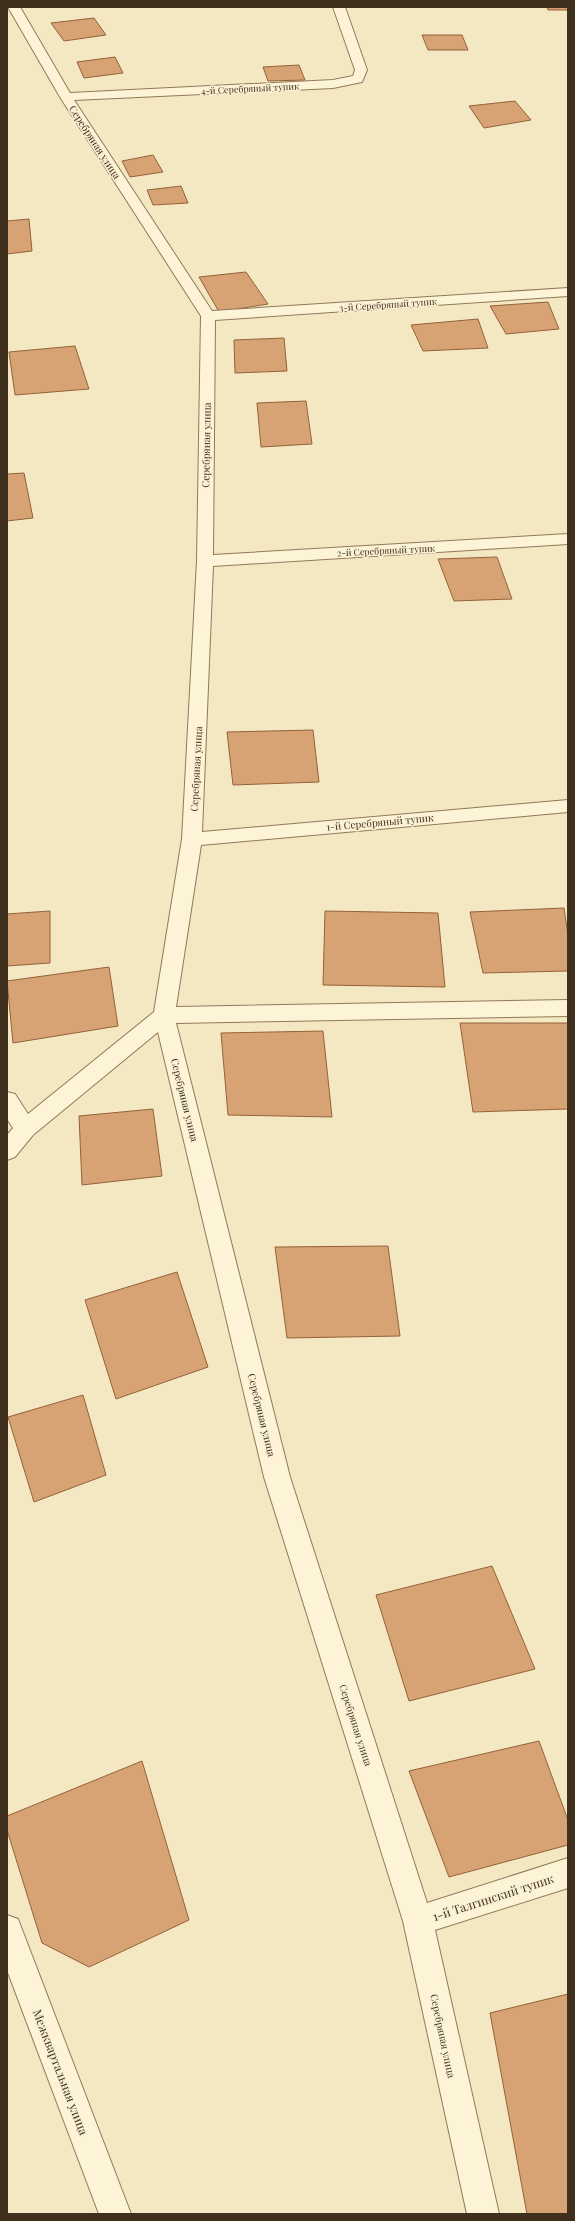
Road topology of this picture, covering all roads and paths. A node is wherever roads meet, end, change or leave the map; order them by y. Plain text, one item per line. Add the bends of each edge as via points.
1 (14, 7) edge
2 (339, 7) edge
3 (66, 97) junction
4 (568, 292) edge
5 (208, 316) junction
6 (568, 539) edge
7 (205, 561) junction
8 (568, 806) edge
9 (192, 839) junction
10 (568, 1008) edge
11 (164, 1015) junction
12 (7, 1100) edge
13 (25, 1129) junction
14 (7, 1151) edge
15 (568, 1873) edge
16 (418, 1921) junction
17 (7, 1930) edge
18 (115, 2214) edge
19 (482, 2214) edge

1 - 3 street, Серебряная улица
2 - 3 street, 4-й Серебряный тупик via 361,70 358,79 333,84
3 - 5 street, Серебряная улица
4 - 5 street, 3-й Серебряный тупик
5 - 7 street, Серебряная улица
6 - 7 street, 2-й Серебряный тупик
7 - 9 street, Серебряная улица
8 - 9 street, 1-й Серебряный тупик
9 - 11 street, Серебряная улица
10 - 11 street
11 - 13 street
11 - 16 street, Серебряная улица via 277,1477
12 - 13 street
13 - 14 street
15 - 16 street, 1-й Талгинский тупик
16 - 19 street, Серебряная улица
17 - 18 street, Межквартальная улица

